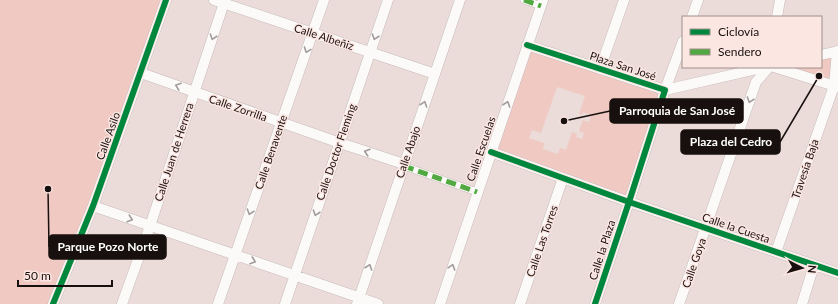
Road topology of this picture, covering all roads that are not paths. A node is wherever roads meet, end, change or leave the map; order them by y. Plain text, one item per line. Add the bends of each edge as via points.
1 (166, 0) edge
2 (324, 0) edge
3 (388, 0) edge
4 (460, 0) edge
5 (524, 0) edge
6 (624, 0) edge
7 (698, 0) edge
8 (780, 0) edge
9 (221, 1) edge
10 (542, 3) edge
11 (692, 16) edge
12 (777, 16) edge
13 (312, 34) junction
14 (682, 44) edge
15 (527, 45) junction
16 (837, 51) edge
17 (370, 53) junction
18 (822, 55) edge
19 (762, 68) edge
20 (768, 68) edge
21 (777, 68) edge
22 (600, 69) junction
23 (141, 73) junction
24 (435, 74) junction
25 (836, 86) edge
26 (666, 90) junction
27 (194, 92) junction
28 (281, 122) junction
29 (340, 143) junction
30 (491, 152) junction
31 (404, 165) junction
32 (563, 178) junction
33 (477, 192) junction
34 (629, 202) junction
35 (93, 206) junction
36 (150, 226) junction
37 (706, 228) junction
38 (776, 252) junction
39 (235, 255) junction
40 (814, 265) junction
41 (838, 273) edge
42 (295, 275) junction
43 (358, 301) edge
44 (53, 304) edge
45 (122, 304) edge
46 (218, 304) edge
47 (285, 304) edge
48 (378, 304) edge
49 (440, 304) edge
50 (520, 304) edge
51 (595, 304) edge
52 (679, 304) edge
53 (802, 304) edge

1 - 23 street
2 - 13 street, Calle Benavente
3 -> 17 street, Calle Doctor Fleming
4 - 24 street, Calle Abajo
5 - 10 street
6 - 22 street
7 - 11 street
8 - 12 street
9 - 13 street, Calle Albeñiz
9 -> 27 street, Calle Juan de Herrera
10 - 15 street, Calle Escuelas
13 - 17 street, Calle Albeñiz
13 -> 28 street, Calle Benavente
14 - 26 street
15 - 22 street, Plaza San José
30 -> 15 street, Calle Escuelas
16 - 18 street
16 - 25 street, Travesía Baja
17 - 24 street, Calle Albeñiz
17 - 29 street, Calle Doctor Fleming
19 - 26 street
20 -> 37 street, Calle Goya via 756,82
21 - 25 street
22 - 26 street, Plaza San José
27 -> 23 street, Calle Zorrilla
23 - 35 street, Calle Asilo
31 -> 24 street, Calle Abajo
25 - 38 street, Travesía Baja
26 - 34 street, Plaza San José
27 - 28 street, Calle Zorrilla
27 - 36 street, Calle Juan de Herrera
28 - 29 street, Calle Zorrilla
28 -> 39 street, Calle Benavente
31 -> 29 street, Calle Zorrilla
29 -> 42 street, Calle Doctor Fleming
30 - 32 street
30 - 33 street, Calle Escuelas
31 - 33 street
43 -> 31 street, Calle Abajo
32 - 34 street
32 - 50 street, Calle Las Torres
49 -> 33 street, Calle Escuelas
34 - 37 street, Calle la Cuesta
34 - 51 street, Calle la Plaza
35 -> 36 street
35 - 44 street, Calle Asilo
36 - 39 street
36 - 45 street, Calle Juan de Herrera
37 - 38 street, Calle la Cuesta
37 - 52 street, Calle Goya
38 - 40 street, Calle la Cuesta
39 -> 42 street
39 - 46 street, Calle Benavente
40 - 41 street, Calle la Cuesta
40 - 53 street
42 - 43 street
42 - 47 street, Calle Doctor Fleming
43 - 48 street

